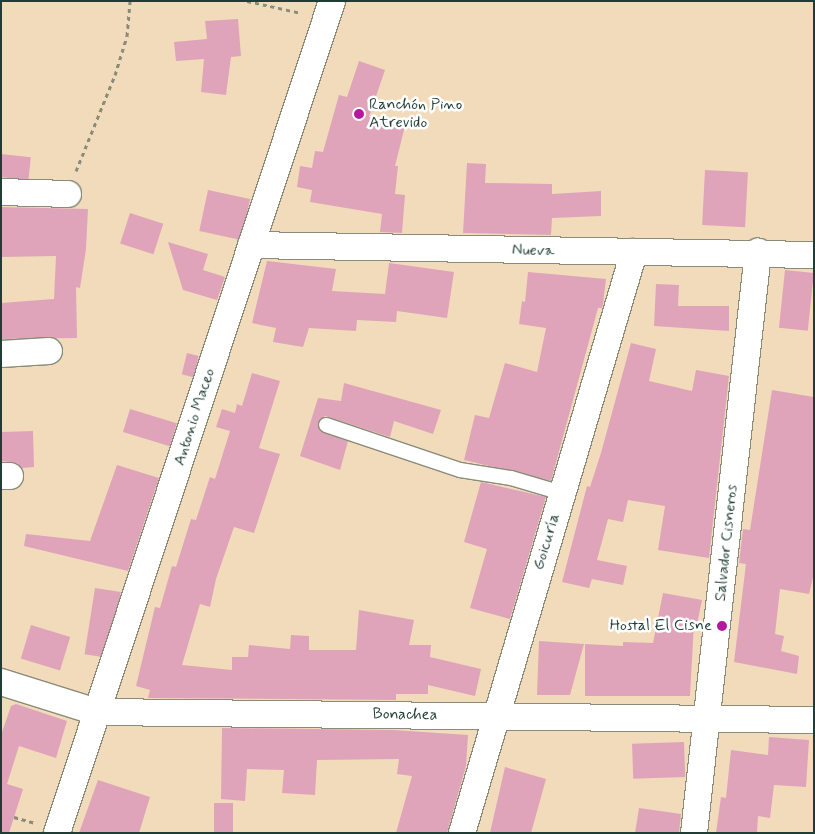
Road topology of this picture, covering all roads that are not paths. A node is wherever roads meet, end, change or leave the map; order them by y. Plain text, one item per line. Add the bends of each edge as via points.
1 (329, 10) edge
2 (1, 192) edge
3 (68, 194) road end
4 (251, 245) junction
5 (634, 252) junction
6 (758, 252) junction
7 (814, 255) edge
8 (50, 352) dead end
9 (1, 354) edge
10 (326, 426) dead end
11 (562, 493) junction
12 (1, 682) edge
13 (97, 712) junction
14 (494, 716) junction
15 (708, 719) junction
16 (814, 720) edge
17 (57, 833) edge
18 (462, 833) edge
19 (694, 833) edge

1 - 4 street, Antonio Maceo
2 - 3 street
4 - 5 street, Nueva
4 - 13 street, Antonio Maceo
5 - 6 street, Nueva
5 - 11 street, Goicuría
6 - 7 street, Nueva
6 - 15 street, Salvador Cisneros
8 - 9 street
10 - 11 lane via 460,470 511,478
11 - 14 street, Goicuría
12 - 13 street, Bonachea
13 - 14 street, Bonachea
13 - 17 street, Antonio Maceo
14 - 15 street, Bonachea
14 - 18 street, Goicuría
15 - 16 street, Bonachea
15 - 19 street, Salvador Cisneros

